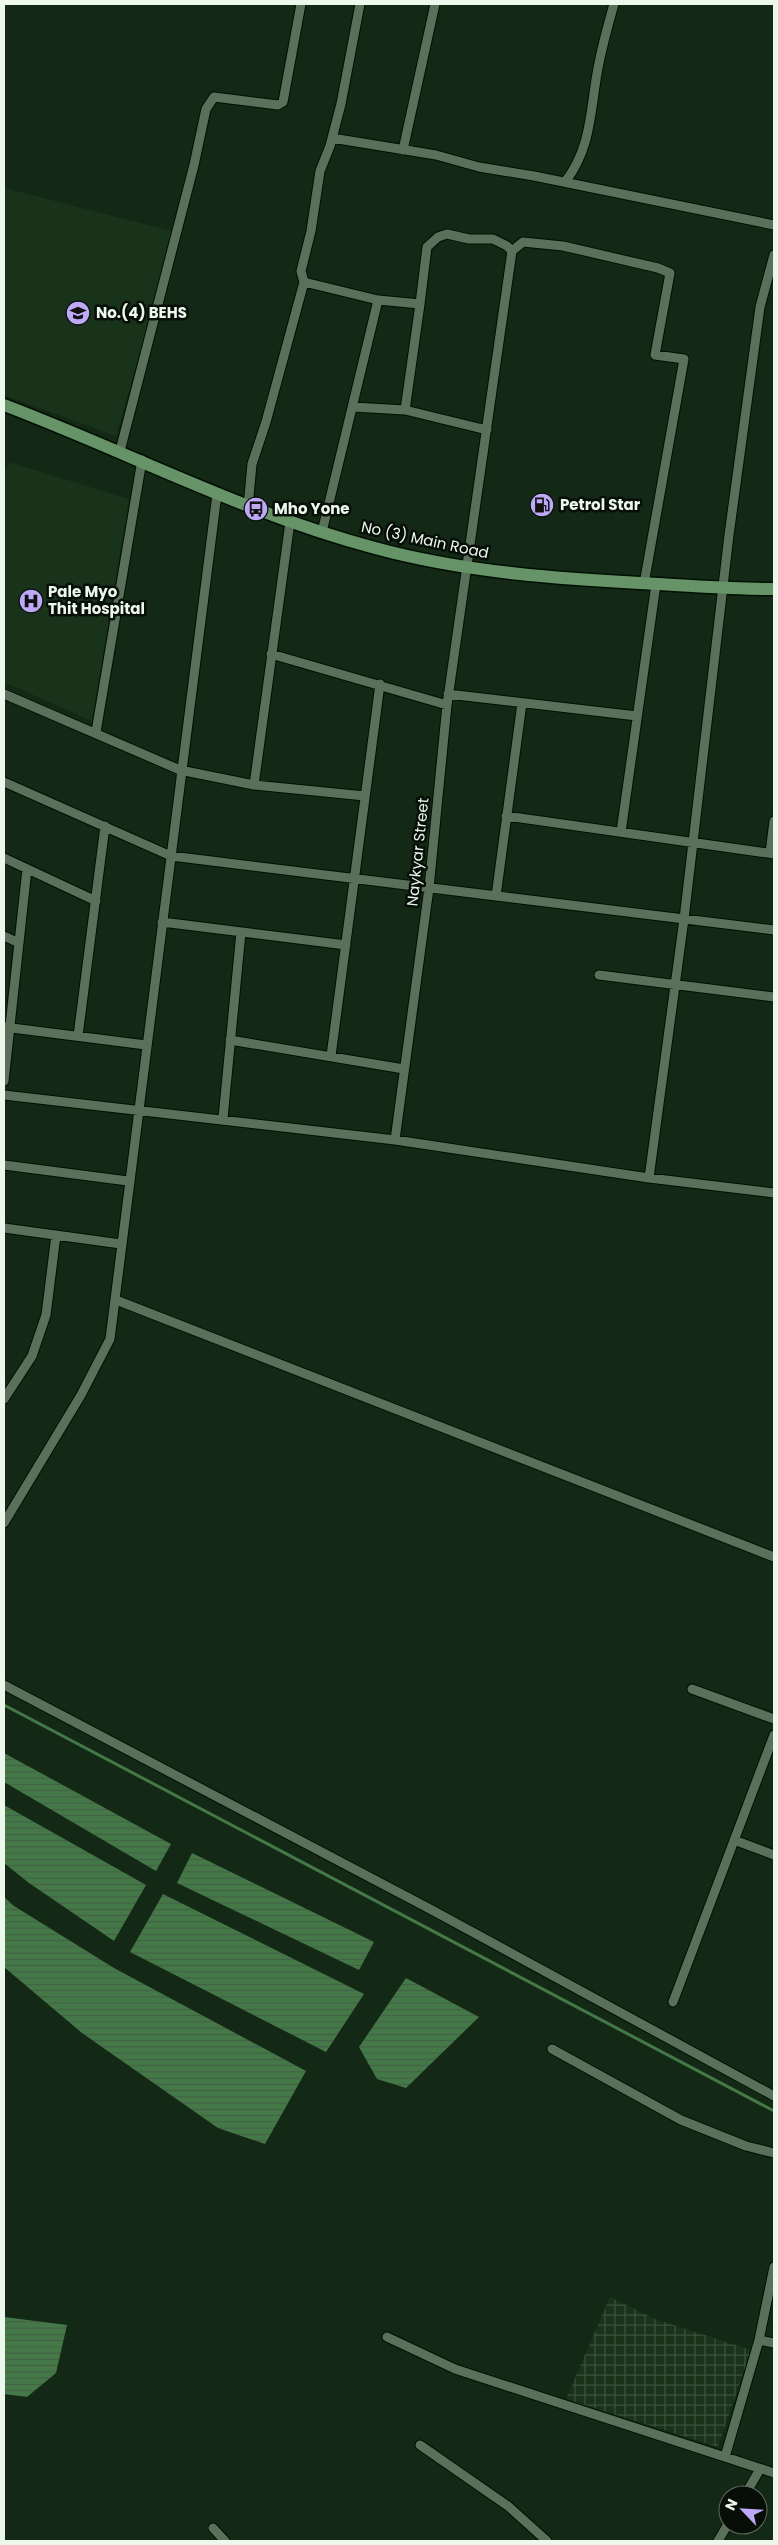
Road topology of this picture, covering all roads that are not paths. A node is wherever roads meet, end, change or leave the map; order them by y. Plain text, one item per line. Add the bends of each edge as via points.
1 (301, 4) edge
2 (360, 4) edge
3 (434, 4) edge
4 (614, 4) edge
5 (332, 138) junction
6 (402, 150) junction
7 (565, 182) junction
8 (774, 225) edge
9 (512, 251) junction
10 (774, 256) edge
11 (304, 282) junction
12 (378, 300) junction
13 (420, 304) junction
14 (4, 404) edge
15 (353, 406) junction
16 (405, 410) junction
17 (487, 430) junction
18 (120, 451) junction
19 (142, 460) junction
20 (216, 494) junction
21 (248, 507) junction
22 (290, 522) junction
23 (322, 532) junction
24 (468, 568) junction
25 (650, 584) junction
26 (724, 589) junction
27 (774, 589) edge
28 (271, 654) junction
29 (380, 684) junction
30 (4, 694) edge
31 (448, 694) junction
32 (522, 703) junction
33 (447, 705) junction
34 (637, 716) junction
35 (96, 732) junction
36 (180, 770) junction
37 (4, 782) edge
38 (254, 785) junction
39 (365, 796) junction
40 (506, 816) junction
41 (774, 821) edge
42 (105, 826) junction
43 (621, 832) junction
44 (693, 842) junction
45 (772, 853) edge
46 (171, 856) junction
47 (4, 858) edge
48 (27, 869) junction
49 (354, 879) junction
50 (429, 888) junction
51 (496, 896) junction
52 (96, 901) junction
53 (684, 919) junction
54 (162, 922) junction
55 (774, 930) edge
56 (241, 932) junction
57 (4, 936) edge
58 (19, 944) junction
59 (346, 945) junction
60 (599, 975) dead end
61 (674, 986) junction
62 (774, 997) edge
63 (7, 1027) edge
64 (78, 1036) junction
65 (230, 1040) junction
66 (146, 1045) junction
67 (331, 1056) junction
68 (404, 1068) junction
69 (4, 1081) edge
70 (4, 1095) edge
71 (138, 1111) junction
72 (223, 1118) junction
73 (394, 1140) junction
74 (4, 1165) edge
75 (649, 1178) junction
76 (128, 1181) junction
77 (774, 1193) edge
78 (4, 1228) edge
79 (56, 1235) junction
80 (121, 1244) junction
81 (116, 1300) junction
82 (4, 1399) edge
83 (5, 1520) edge
84 (774, 1558) edge
85 (4, 1685) edge
86 (692, 1690) dead end
87 (774, 1719) edge
88 (774, 1735) edge
89 (734, 1840) junction
90 (774, 1855) edge
91 (673, 2002) dead end
92 (552, 2049) dead end
93 (774, 2096) edge
94 (774, 2153) edge
95 (774, 2268) edge
96 (387, 2337) dead end
97 (759, 2340) junction
98 (774, 2343) edge
99 (420, 2445) dead end
100 (725, 2457) junction
101 (760, 2469) junction
102 (774, 2473) edge
103 (751, 2485) edge
104 (213, 2528) dead end
105 (225, 2541) edge
106 (547, 2541) edge

1 - 18 street via 283,102 214,98 206,109
2 - 5 street
3 - 6 street
4 - 7 street via 598,69 592,119 577,166
5 - 6 street
5 - 11 street via 320,171 301,270
6 - 7 street
7 - 8 street
9 - 13 street via 493,239 469,239 447,234 438,237 427,247
9 - 17 street, Naykyar Street
9 - 25 street via 523,242 564,246 670,273 655,355 684,359
10 - 26 street via 760,307
11 - 12 street
11 - 21 street via 252,464
12 - 13 street
12 - 15 street
13 - 16 street
14 - 18 main road, No (3) Main Road
15 - 16 street
15 - 23 street
16 - 17 street
17 - 24 street, Naykyar Street
18 - 19 main road, No (3) Main Road
19 - 20 main road, No (3) Main Road
19 - 35 street
20 - 21 main road, No (3) Main Road
20 - 36 street
21 - 22 main road, No (3) Main Road
22 - 23 main road, No (3) Main Road
22 - 28 street
23 - 24 main road, No (3) Main Road via 376,549
24 - 25 main road, No (3) Main Road
24 - 31 street, Naykyar Street
25 - 26 main road, No (3) Main Road
25 - 34 street
26 - 27 main road, No (3) Main Road
26 - 44 street
28 - 29 street
28 - 38 street
29 - 33 street
29 - 39 street
30 - 35 street
31 - 32 street
31 - 33 street, Naykyar Street
32 - 34 street
32 - 40 street
33 - 50 street, Naykyar Street
34 - 43 street
35 - 36 street
36 - 38 street
36 - 46 street
37 - 42 street
38 - 39 street
39 - 49 street
40 - 43 street
40 - 51 street
41 - 45 street
42 - 46 street
42 - 52 street
43 - 44 street
44 - 45 street
44 - 53 street
46 - 49 street
46 - 54 street
47 - 48 street
48 - 52 street
48 - 58 street
49 - 50 street
49 - 59 street
50 - 51 street
50 - 68 street, Naykyar Street
51 - 53 street
52 - 64 street
53 - 55 street
53 - 61 street
54 - 56 street
54 - 66 street
56 - 59 street
56 - 65 street
57 - 58 street
58 - 63 street
59 - 67 street
60 - 61 street
61 - 62 street
61 - 75 street
63 - 64 street
63 - 69 street
64 - 66 street
65 - 67 street
65 - 72 street
66 - 71 street
67 - 68 street
68 - 73 street, Naykyar Street
70 - 71 street
71 - 72 street
71 - 76 street
72 - 73 street
73 - 75 street
74 - 76 street
75 - 77 street
76 - 80 street
78 - 79 street
79 - 80 street
79 - 82 street via 46,1315 32,1356
80 - 81 street
81 - 83 street via 110,1339 98,1364
81 - 84 street
85 - 93 street via 430,1909
86 - 87 street
88 - 89 street
89 - 90 street
89 - 91 street
92 - 94 street via 681,2120 746,2146
95 - 97 street
96 - 100 street via 455,2369
97 - 98 street
97 - 100 street
99 - 106 street via 508,2506
100 - 101 street
101 - 102 street
101 - 103 street
104 - 105 street

